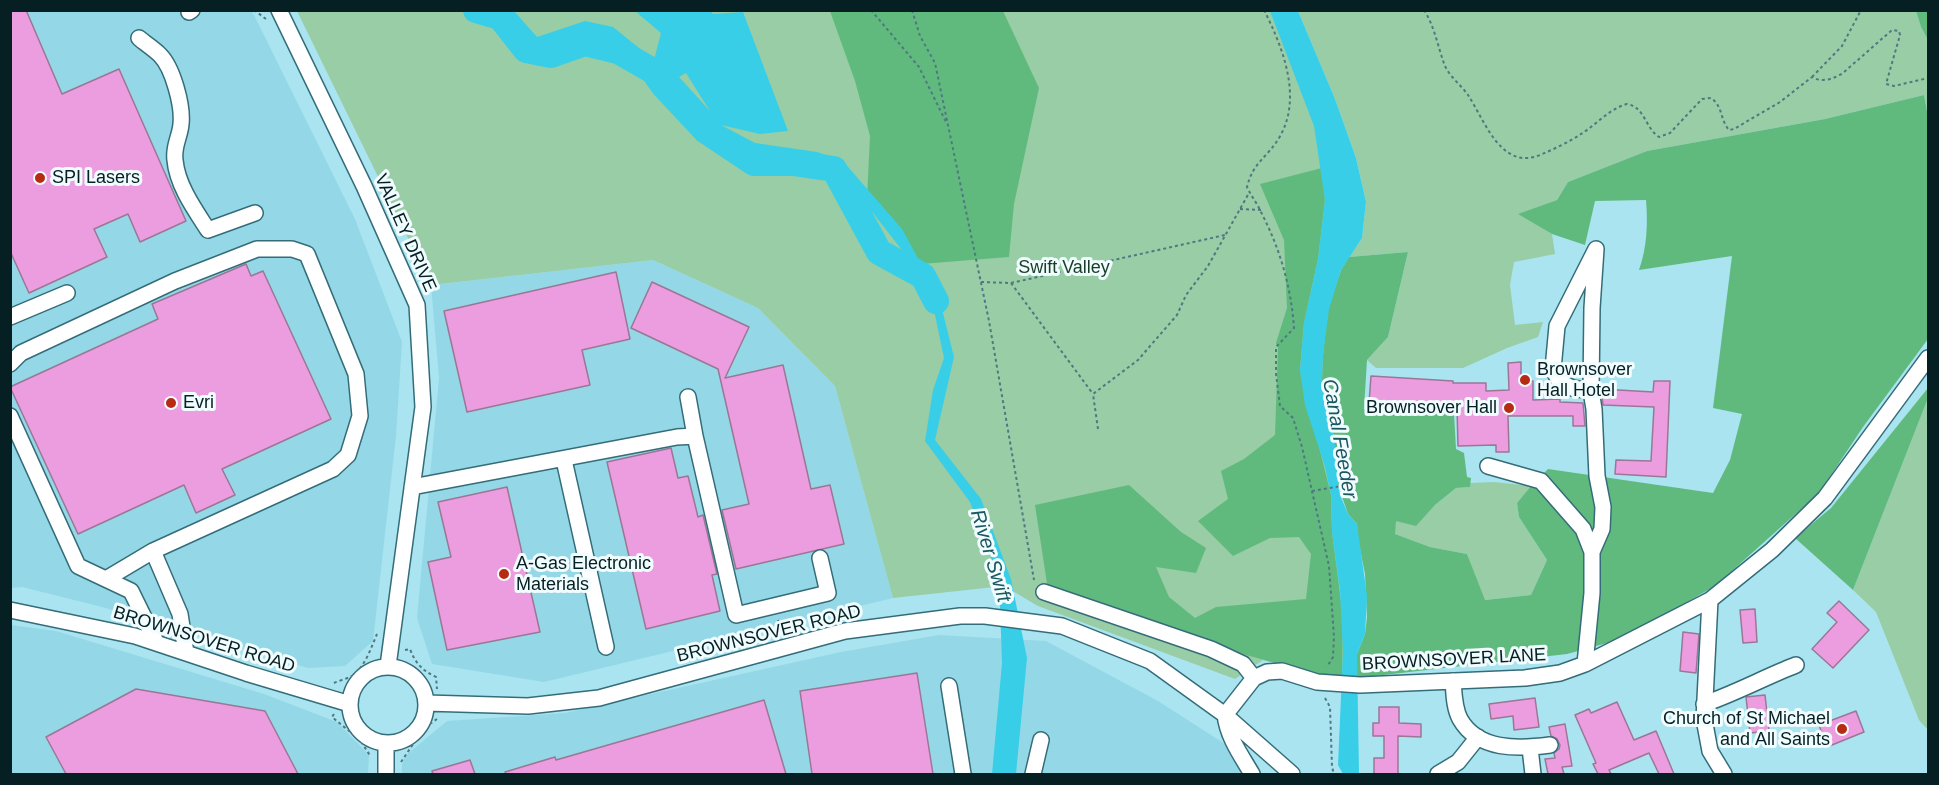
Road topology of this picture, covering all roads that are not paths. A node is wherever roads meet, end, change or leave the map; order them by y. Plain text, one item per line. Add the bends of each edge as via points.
1 (274, 16) edge
2 (139, 38) dead end
3 (255, 213) dead end
4 (67, 293) dead end
5 (10, 317) edge
6 (1929, 358) edge
7 (10, 364) edge
8 (1591, 391) junction
9 (687, 397) dead end
10 (10, 416) edge
11 (694, 436) junction
12 (564, 460) junction
13 (1488, 466) dead end
14 (412, 487) junction
15 (153, 551) junction
16 (1592, 552) junction
17 (819, 558) dead end
18 (106, 579) junction
19 (1044, 592) road end
20 (1710, 600) junction
21 (10, 610) edge
22 (156, 642) junction
23 (606, 647) dead end
24 (186, 653) junction
25 (1585, 664) junction
26 (1796, 664) dead end
27 (388, 666) junction
28 (1254, 678) junction
29 (1453, 681) junction
30 (949, 686) dead end
31 (426, 703) junction
32 (350, 704) junction
33 (1704, 704) junction
34 (1225, 715) junction
35 (1478, 737) junction
36 (1041, 740) dead end
37 (386, 742) junction
38 (1550, 745) dead end
39 (1530, 747) junction
40 (1533, 773) edge
41 (386, 774) edge
42 (963, 774) edge
43 (1033, 774) edge
44 (1251, 774) edge
45 (1292, 774) edge
46 (1438, 774) edge
47 (1724, 774) edge

1 - 14 street, VALLEY DRIVE via 364,186 417,305 423,406
2 - 3 street via 162,57 178,92 182,121 174,148 175,163 207,230
4 - 5 street
6 - 20 street, BROWNSOVER LANE via 1825,498 1772,550
7 - 15 street via 21,353 175,281 257,249 292,249 307,254 356,374 360,416 348,455 333,469
8 - 8 street via 1592,308 1596,249 1557,326 1553,369 1559,381
8 - 16 street via 1603,507 1602,529
9 - 11 street
10 - 18 street via 78,566
11 - 12 street
11 - 17 street via 736,615 828,593
12 - 14 street
12 - 23 street
13 - 16 street via 1541,482 1583,529
14 - 27 street, VALLEY DRIVE
15 - 18 street
15 - 24 street via 180,614
16 - 25 street
18 - 22 street via 131,591
19 - 28 street via 1211,649 1243,663
20 - 25 street, BROWNSOVER LANE
20 - 33 street
21 - 22 street, BROWNSOVER ROAD
22 - 24 street, BROWNSOVER ROAD
24 - 32 street, BROWNSOVER ROAD
25 - 29 street, BROWNSOVER LANE via 1560,673 1525,678
26 - 33 street
27 - 31 street via 410,674 424,692
27 - 32 street via 377,668 358,682
28 - 29 street, BROWNSOVER LANE via 1282,671 1317,682 1360,686
28 - 34 street
29 - 35 street via 1459,718
30 - 42 street
31 - 34 street, BROWNSOVER ROAD via 528,706 599,698 845,631 985,616 1062,626 1150,662
31 - 37 street via 419,727 404,738
32 - 37 street via 356,726 374,740
33 - 47 street via 1710,751
34 - 44 street via 1227,729
34 - 45 street, BROWNSOVER ROAD
35 - 39 street via 1493,745
35 - 46 street via 1458,762
36 - 43 street
37 - 41 street
38 - 39 street
39 - 40 street

